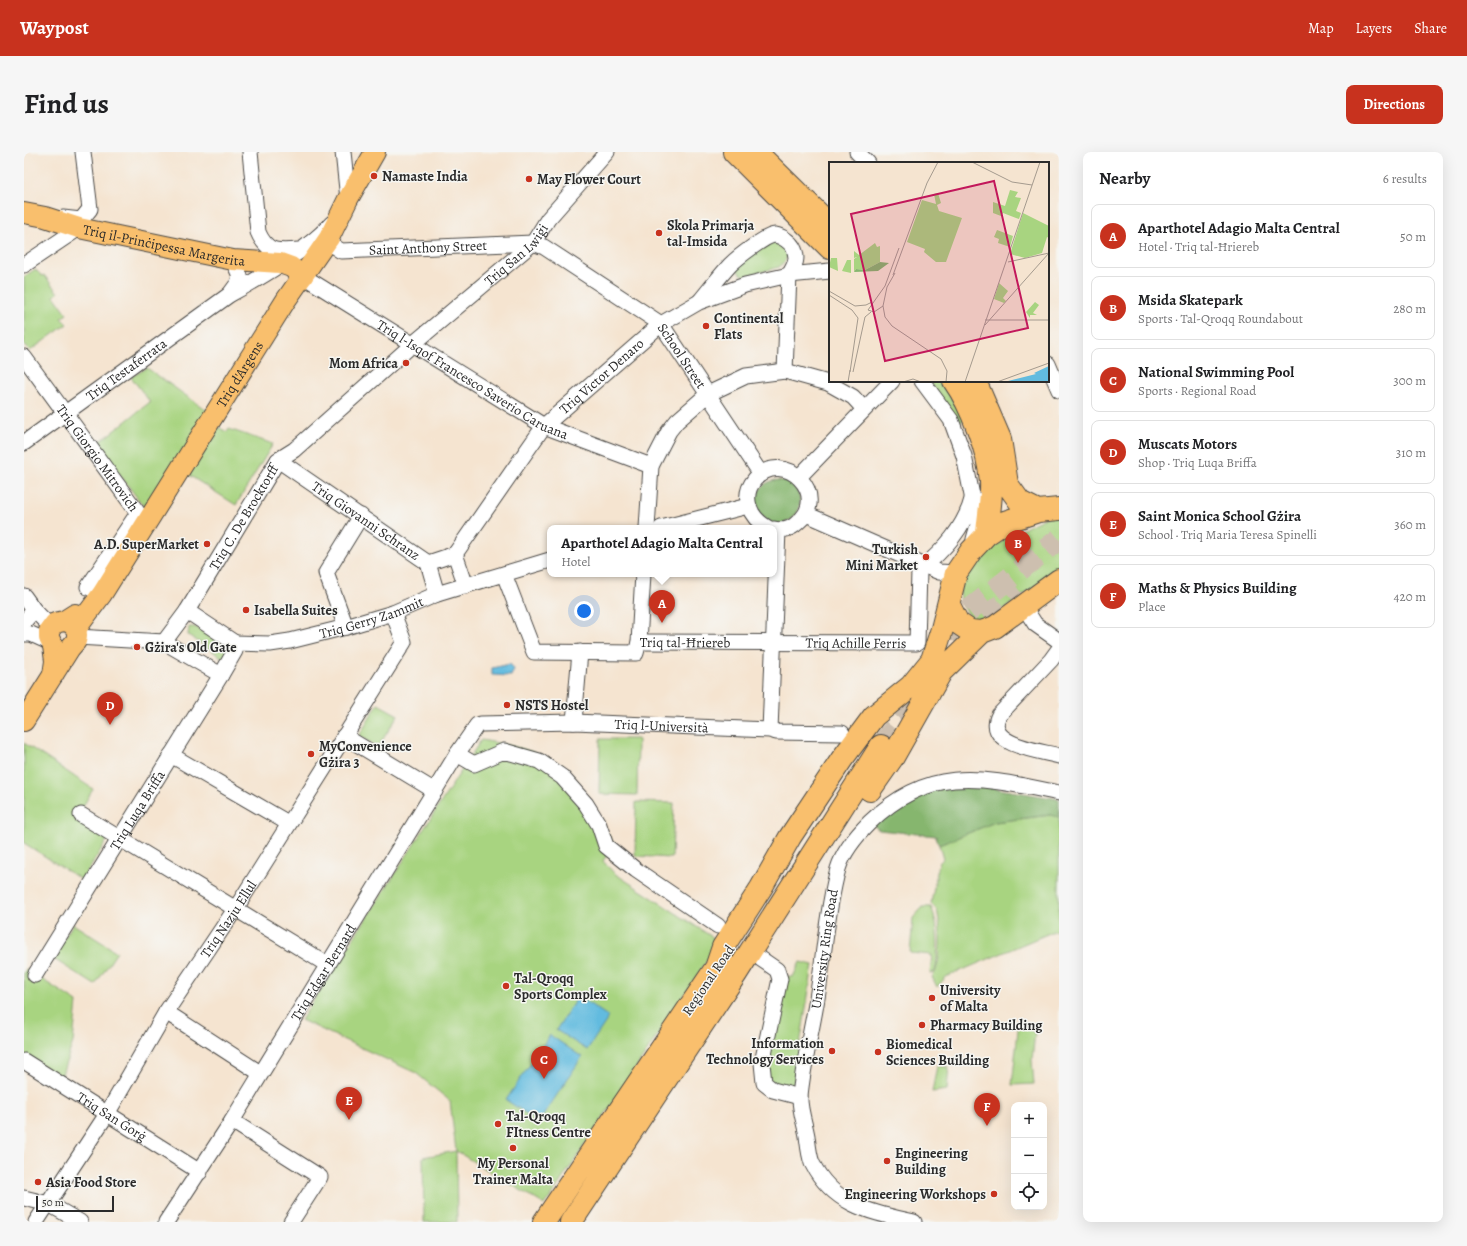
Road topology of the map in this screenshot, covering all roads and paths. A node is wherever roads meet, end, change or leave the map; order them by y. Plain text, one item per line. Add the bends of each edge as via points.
1 (83, 152) edge
2 (250, 152) edge
3 (343, 152) edge
4 (375, 152) edge
5 (734, 152) edge
6 (756, 152) edge
7 (857, 152) edge
8 (601, 155) edge
9 (867, 162) edge
10 (346, 205) junction
11 (24, 213) edge
12 (46, 217) junction
13 (829, 224) edge
14 (79, 228) junction
15 (330, 238) junction
16 (532, 244) junction
17 (829, 247) edge
18 (300, 250) junction
19 (233, 260) junction
20 (280, 263) junction
21 (730, 264) junction
22 (24, 265) edge
23 (829, 271) edge
24 (789, 275) junction
25 (304, 276) junction
26 (745, 285) junction
27 (229, 295) junction
28 (699, 302) junction
29 (661, 324) junction
30 (413, 344) junction
31 (24, 357) edge
32 (1049, 366) edge
33 (785, 372) junction
34 (891, 382) edge
35 (923, 382) edge
36 (955, 382) edge
37 (976, 382) edge
38 (1059, 390) edge
39 (708, 394) junction
40 (864, 409) junction
41 (65, 412) junction
42 (544, 426) junction
43 (24, 443) edge
44 (278, 460) junction
45 (651, 466) junction
46 (761, 474) junction
47 (799, 477) junction
48 (973, 496) junction
49 (748, 506) junction
50 (1049, 510) edge
51 (806, 514) junction
52 (361, 516) junction
53 (647, 525) edge
54 (673, 525) edge
55 (766, 525) edge
56 (777, 528) edge
57 (987, 534) junction
58 (971, 551) junction
59 (454, 554) junction
60 (547, 561) edge
61 (428, 563) junction
62 (926, 566) junction
63 (504, 574) junction
64 (956, 574) junction
65 (643, 577) edge
66 (773, 577) edge
67 (1057, 583) edge
68 (466, 586) junction
69 (102, 594) junction
70 (436, 594) junction
71 (24, 596) edge
72 (949, 605) junction
73 (1024, 607) junction
74 (34, 610) junction
75 (187, 611) junction
76 (393, 613) junction
77 (24, 622) edge
78 (346, 627) junction
79 (982, 632) junction
80 (24, 634) edge
81 (63, 636) junction
82 (164, 642) junction
83 (639, 642) junction
84 (773, 642) junction
85 (1059, 642) edge
86 (235, 643) junction
87 (1059, 649) edge
88 (580, 652) junction
89 (222, 675) junction
90 (24, 721) edge
91 (574, 722) junction
92 (481, 724) joint
93 (770, 730) junction
94 (842, 733) dead end
95 (344, 736) junction
96 (457, 754) junction
97 (171, 755) junction
98 (1059, 756) edge
99 (435, 791) junction
100 (1059, 793) edge
101 (81, 815) dead end
102 (288, 823) junction
103 (120, 838) junction
104 (236, 908) junction
105 (718, 926) dead end
106 (761, 959) dead end
107 (328, 965) junction
108 (714, 971) junction
109 (736, 974) junction
110 (35, 975) dead end
111 (166, 1012) junction
112 (24, 1061) edge
113 (260, 1073) junction
114 (800, 1097) junction
115 (107, 1114) junction
116 (232, 1121) junction
117 (200, 1172) junction
118 (24, 1198) edge
119 (49, 1204) junction
120 (36, 1222) edge
121 (80, 1222) edge
122 (166, 1222) edge
123 (291, 1222) edge
124 (544, 1222) edge
125 (571, 1222) edge
126 (914, 1222) edge

1 - 12 street via 90,209 81,220
2 - 18 street via 258,232 263,243 277,252
3 - 10 street
4 - 10 main road, Triq d'Argens
5 - 17 highway
6 - 13 highway
7 - 9 street
8 - 16 street, Triq San Lwiġi via 548,219
10 - 15 main road, Triq d'Argens
10 - 18 street, Triq Testaferrata via 320,236
11 - 12 main road, Triq il-Prinċipessa Margerita
12 - 14 main road, Triq il-Prinċipessa Margerita
14 - 19 main road, Triq il-Prinċipessa Margerita
14 - 22 street
15 - 16 street, Saint Anthony Street via 334,247 340,251
15 - 25 main road, Triq d'Argens
16 - 29 street, School Street via 544,246
16 - 30 street, Triq San Lwiġi
18 - 20 street, Triq Testaferrata
19 - 20 main road, Triq il-Prinċipessa Margerita
19 - 27 street, Triq Testaferrata via 240,276
20 - 25 main road, Triq il-Prinċipessa Margerita
20 - 27 street, Triq Testaferrata
21 - 24 street, Triq Victor Denaro via 767,237 775,235 792,246 797,256
21 - 26 street via 734,274
21 - 28 street, Triq Victor Denaro
23 - 24 street, Triq Victor Denaro
24 - 26 street, Triq Victor Denaro
24 - 33 street
25 - 30 street, Triq l-Isqof Francesco Saverio Caruana
25 - 69 main road, Triq d'Argens
26 - 28 street, Triq Victor Denaro
27 - 41 street, Triq Testaferrata
28 - 29 street, Triq Victor Denaro
29 - 39 street, School Street
29 - 42 street, Triq Victor Denaro
30 - 42 street, Triq l-Isqof Francesco Saverio Caruana
30 - 44 street, Triq C. De Brocktorff via 294,450
31 - 41 street, Triq Giorgio Mitrovich
32 - 38 street
33 - 39 street via 746,376
33 - 40 street via 828,383 853,397
34 - 40 street
35 - 48 street via 951,420 964,456
36 - 57 highway via 971,413 991,481
37 - 50 highway via 1000,439 1007,484 1020,502
39 - 45 street via 669,431
39 - 46 street, School Street
40 - 47 street
41 - 43 street, Triq Testaferrata
41 - 69 street, Triq Giorgio Mitrovich via 138,513 88,587
42 - 45 street, Triq l-Isqof Francesco Saverio Caruana
42 - 59 street, Triq Victor Denaro
44 - 52 street, Triq Giovanni Schranz
44 - 75 street, Triq C. De Brocktorff
45 - 53 street
46 - 47 street via 781,469 791,471
46 - 49 street via 750,488
47 - 51 street via 809,494
48 - 58 street via 978,525
48 - 62 street, Triq Achille Ferris via 960,529
49 - 54 street
49 - 55 street via 756,519
50 - 57 highway via 1005,522
51 - 56 street via 794,526
51 - 62 street
52 - 61 street, Triq Giovanni Schranz
52 - 78 street via 326,573
57 - 58 highway
58 - 64 highway
59 - 61 street
59 - 68 street
60 - 63 street, Triq Gerry Zammit
61 - 70 street, Triq Giovanni Schranz
62 - 64 street via 939,572
62 - 84 street, Triq Achille Ferris via 919,571 917,643
63 - 68 street, Triq Gerry Zammit
63 - 88 street, Triq tal-Ħriereb via 534,652
64 - 72 highway
65 - 83 street
66 - 84 street
67 - 73 highway
68 - 70 street, Triq Gerry Zammit
69 - 81 main road, Triq d'Argens
70 - 76 street, Triq Gerry Zammit
71 - 74 street
72 - 79 highway via 958,623 970,631
72 - 108 highway via 932,660 911,686 874,716 842,760 790,837 723,948
73 - 79 highway via 995,627
73 - 85 street via 1035,624
74 - 77 street
74 - 81 street
75 - 82 street, Triq C. De Brocktorff
75 - 86 street
76 - 78 street, Triq Gerry Zammit
76 - 95 street, Triq Nazju Ellul via 404,642
78 - 86 street, Triq Gerry Zammit via 270,644
79 - 109 highway via 941,672 892,756 786,911
80 - 81 street
81 - 82 street
81 - 90 main road via 53,677
82 - 89 street
83 - 84 street, Triq tal-Ħriereb
83 - 88 street, Triq tal-Ħriereb via 636,653
84 - 93 street
86 - 89 street, Triq Luqa Briffa via 235,651
87 - 98 street via 999,714 997,725 1000,735 1009,743
88 - 91 street
89 - 97 street, Triq Luqa Briffa
91 - 92 street, Triq l-Università
91 - 93 street, Triq l-Università
92 - 96 street, Triq Edgar Bernard via 475,728
93 - 94 street, Triq l-Università
95 - 99 street
95 - 102 street, Triq Nazju Ellul
96 - 99 street, Triq Edgar Bernard
96 - 105 street via 474,764 504,751 539,761 568,783 586,804 599,825 606,846 636,870
97 - 102 street
97 - 103 street, Triq Luqa Briffa
99 - 107 street, Triq Edgar Bernard
100 - 114 street, University Ring Road via 994,780 965,778 937,783 904,794 857,834 838,867
101 - 103 street
102 - 104 street, Triq Nazju Ellul
103 - 104 street
103 - 110 street, Triq Luqa Briffa
104 - 107 street
104 - 111 street, Triq Nazju Ellul
106 - 114 street via 777,970 780,979 762,1062 764,1083 774,1090
107 - 113 street, Triq Edgar Bernard
108 - 109 highway, Regional Road via 875,741
108 - 124 highway, Regional Road
109 - 125 highway, Regional Road
111 - 113 street
111 - 115 street, Triq Nazju Ellul
112 - 115 street, Triq San Ġorġ
113 - 116 street, Triq Edgar Bernard
114 - 126 street, University Ring Road via 811,1161 825,1182 852,1205
115 - 117 street, Triq San Ġorġ
115 - 119 street, Triq Nazju Ellul
116 - 117 street, Triq Edgar Bernard
116 - 123 street via 320,1177
117 - 122 street, Triq Edgar Bernard
118 - 119 street
119 - 120 street, Triq Nazju Ellul
119 - 121 street

